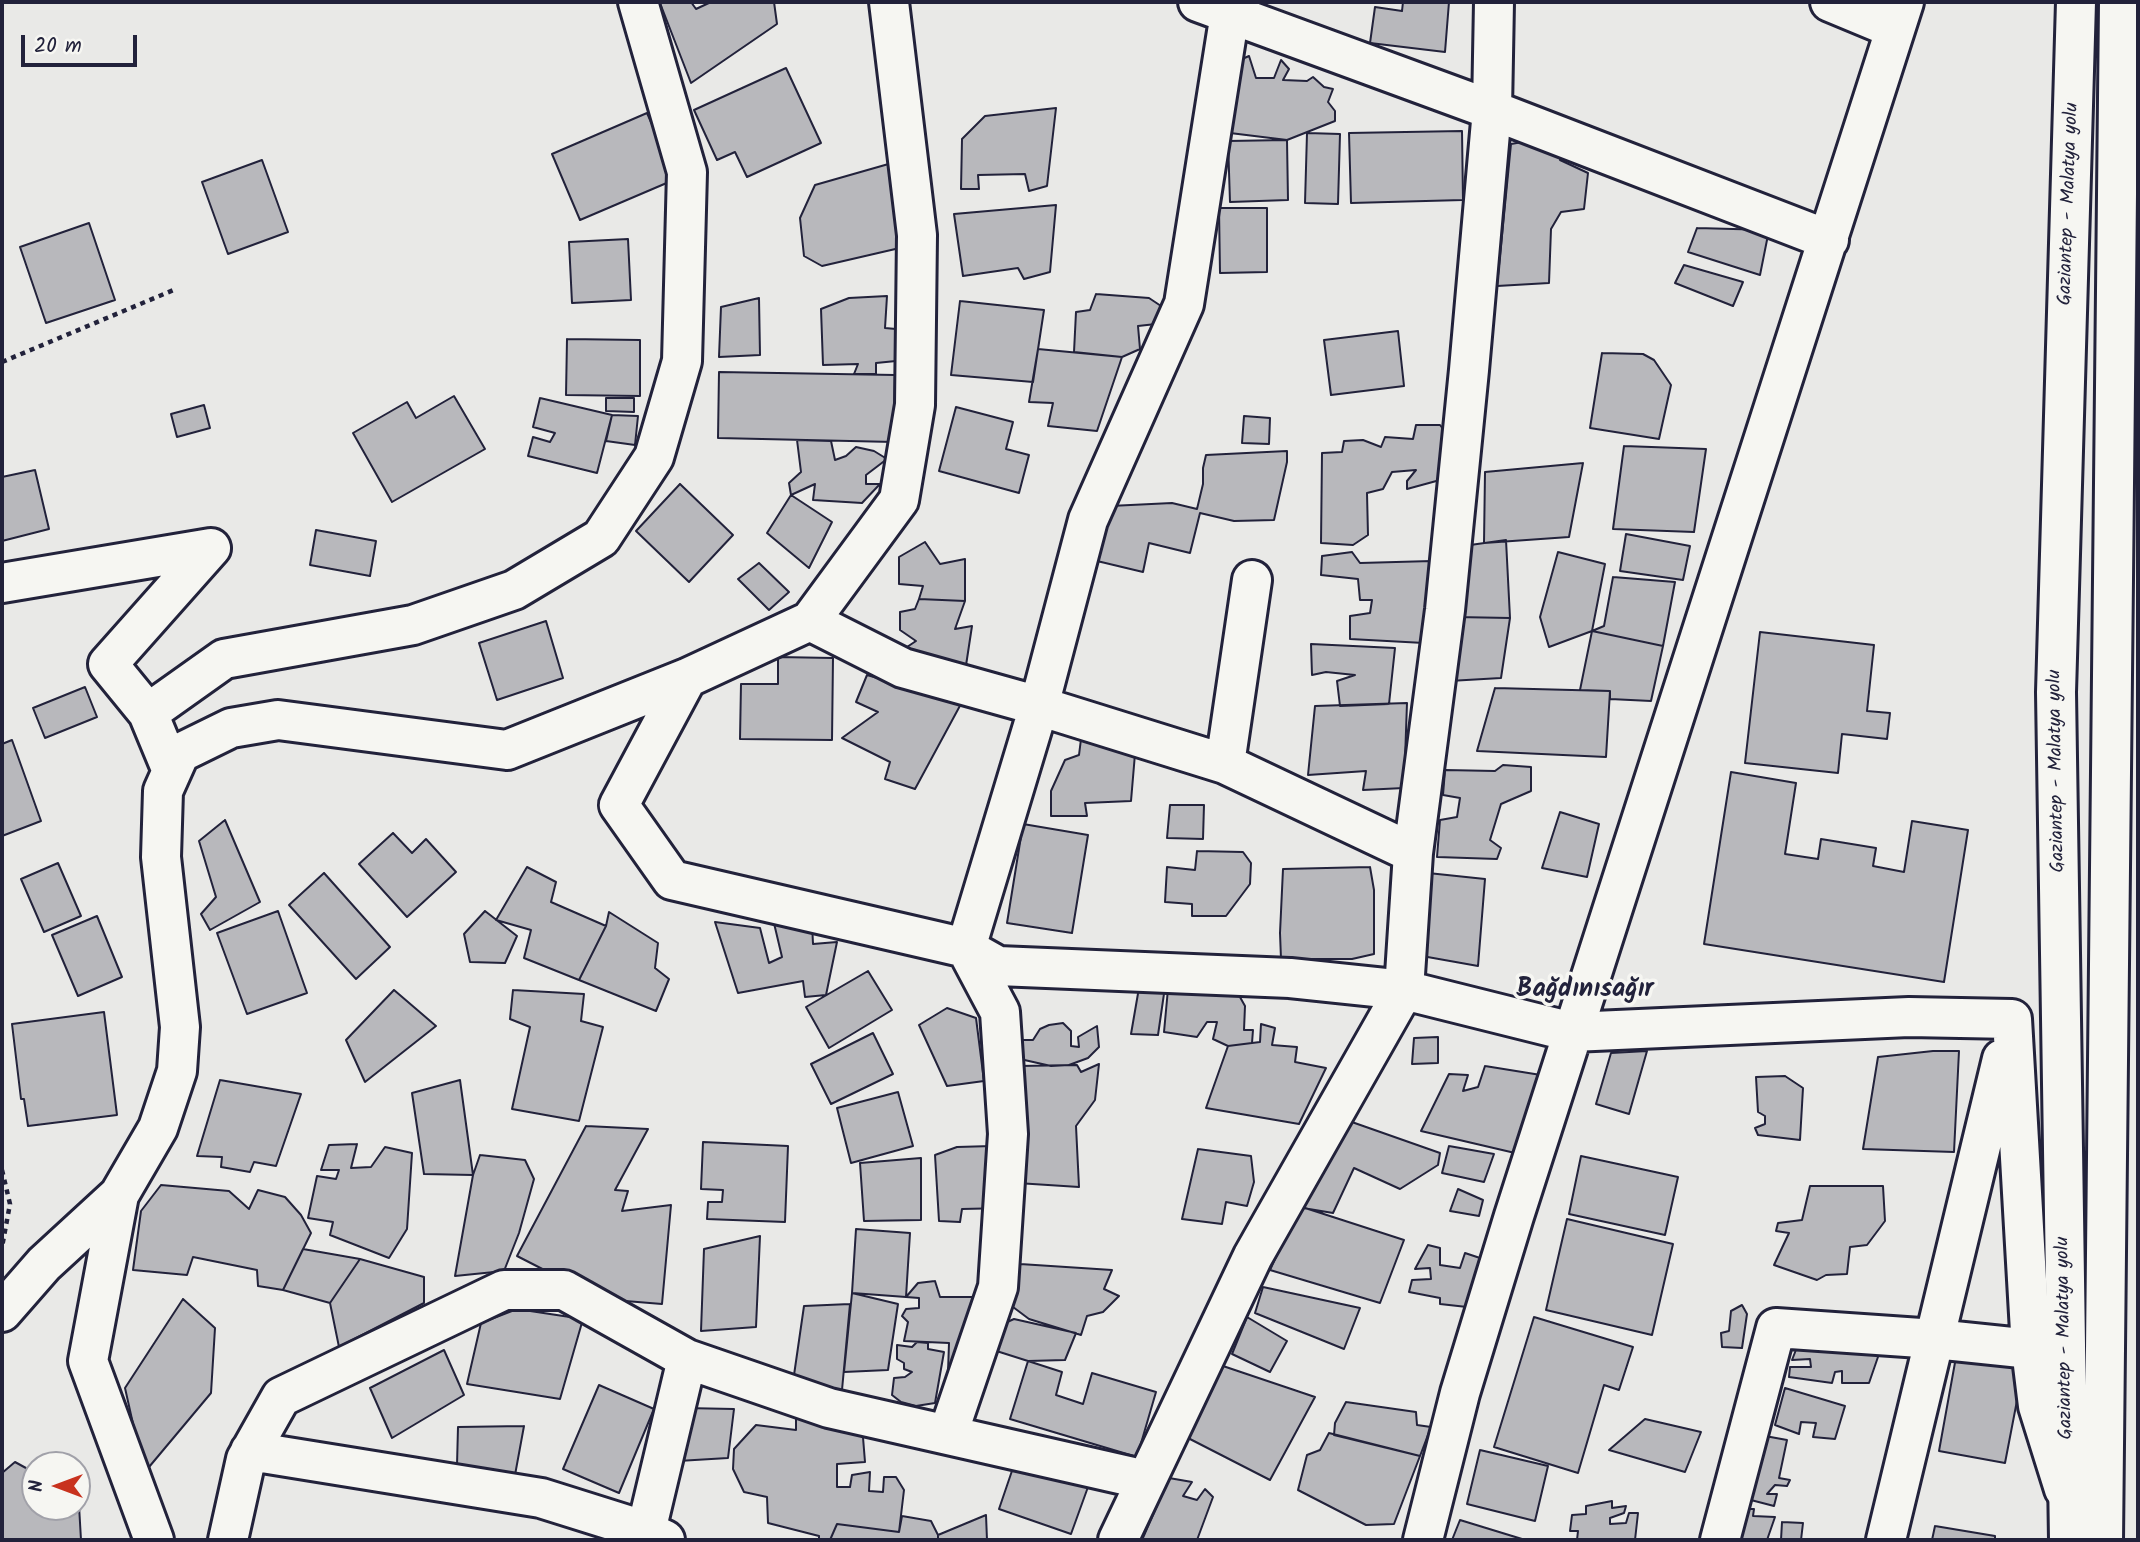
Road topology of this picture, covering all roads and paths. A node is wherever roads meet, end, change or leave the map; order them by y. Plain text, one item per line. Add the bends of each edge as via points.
1 (638, 2) edge
2 (890, 2) edge
3 (1494, 2) edge
4 (1830, 2) edge
5 (2076, 2) edge
6 (2119, 2) edge
7 (1214, 7) edge
8 (1899, 15) edge
9 (1492, 110) junction
10 (1829, 240) junction
11 (176, 289) dead end
12 (2, 362) edge
13 (1252, 580) dead end
14 (2, 583) edge
15 (810, 621) junction
16 (687, 678) junction
17 (1039, 706) junction
18 (148, 713) junction
19 (1225, 764) junction
20 (172, 771) junction
21 (1413, 853) junction
22 (966, 948) junction
23 (1404, 990) junction
24 (2012, 1019) junction
25 (1572, 1032) junction
26 (2, 1170) edge
27 (119, 1195) junction
28 (2, 1247) edge
29 (2, 1312) edge
30 (1935, 1339) junction
31 (2031, 1349) junction
32 (687, 1359) junction
33 (948, 1434) junction
34 (250, 1451) junction
35 (1146, 1480) junction
36 (2068, 1503) junction
37 (655, 1535) edge
38 (154, 1540) edge
39 (228, 1540) edge
40 (1118, 1540) edge
41 (1423, 1540) edge
42 (1720, 1540) edge
43 (1886, 1540) edge
44 (2069, 1540) edge
45 (2100, 1540) edge

1 - 18 main road via 687,172 682,361 654,457 601,538 514,590 414,625 224,659
2 - 15 main road via 917,235 915,405 899,500
3 - 9 main road
4 - 8 main road
5 - 36 main road, Gaziantep - Malatya yolu via 2056,692
6 - 45 main road, Gaziantep - Malatya yolu
7 - 9 main road
7 - 17 main road via 1184,304 1088,520
8 - 10 main road
9 - 10 main road
9 - 21 main road via 1446,610
10 - 25 main road
11 - 12 path
13 - 19 main road
14 - 18 main road via 211,548 108,664
15 - 16 main road
15 - 17 main road via 903,668
16 - 20 main road via 507,750 278,720 231,728 180,752
16 - 22 main road via 619,805 672,880
17 - 19 main road
17 - 22 main road
18 - 20 main road
19 - 21 main road
20 - 27 main road via 163,791 161,857 180,1027 177,1071 158,1128
21 - 23 main road
22 - 23 main road via 998,966 1290,978
22 - 33 main road via 1000,1012 1008,1134 998,1287
23 - 25 main road
23 - 35 main road via 1253,1255
24 - 25 main road via 1909,1017
24 - 30 main road
24 - 31 main road
25 - 41 main road via 1460,1393
26 - 28 path via 10,1205
27 - 29 main road via 44,1264
27 - 38 main road via 89,1361
30 - 31 main road
30 - 42 main road via 1776,1328
30 - 43 main road
31 - 36 main road via 2038,1406
32 - 33 main road via 829,1408
32 - 34 main road via 564,1290 505,1290 281,1397
32 - 37 main road
33 - 35 main road
34 - 37 main road via 541,1498
34 - 39 main road
35 - 40 main road
36 - 44 main road, Gaziantep - Malatya yolu
36 - 45 main road

